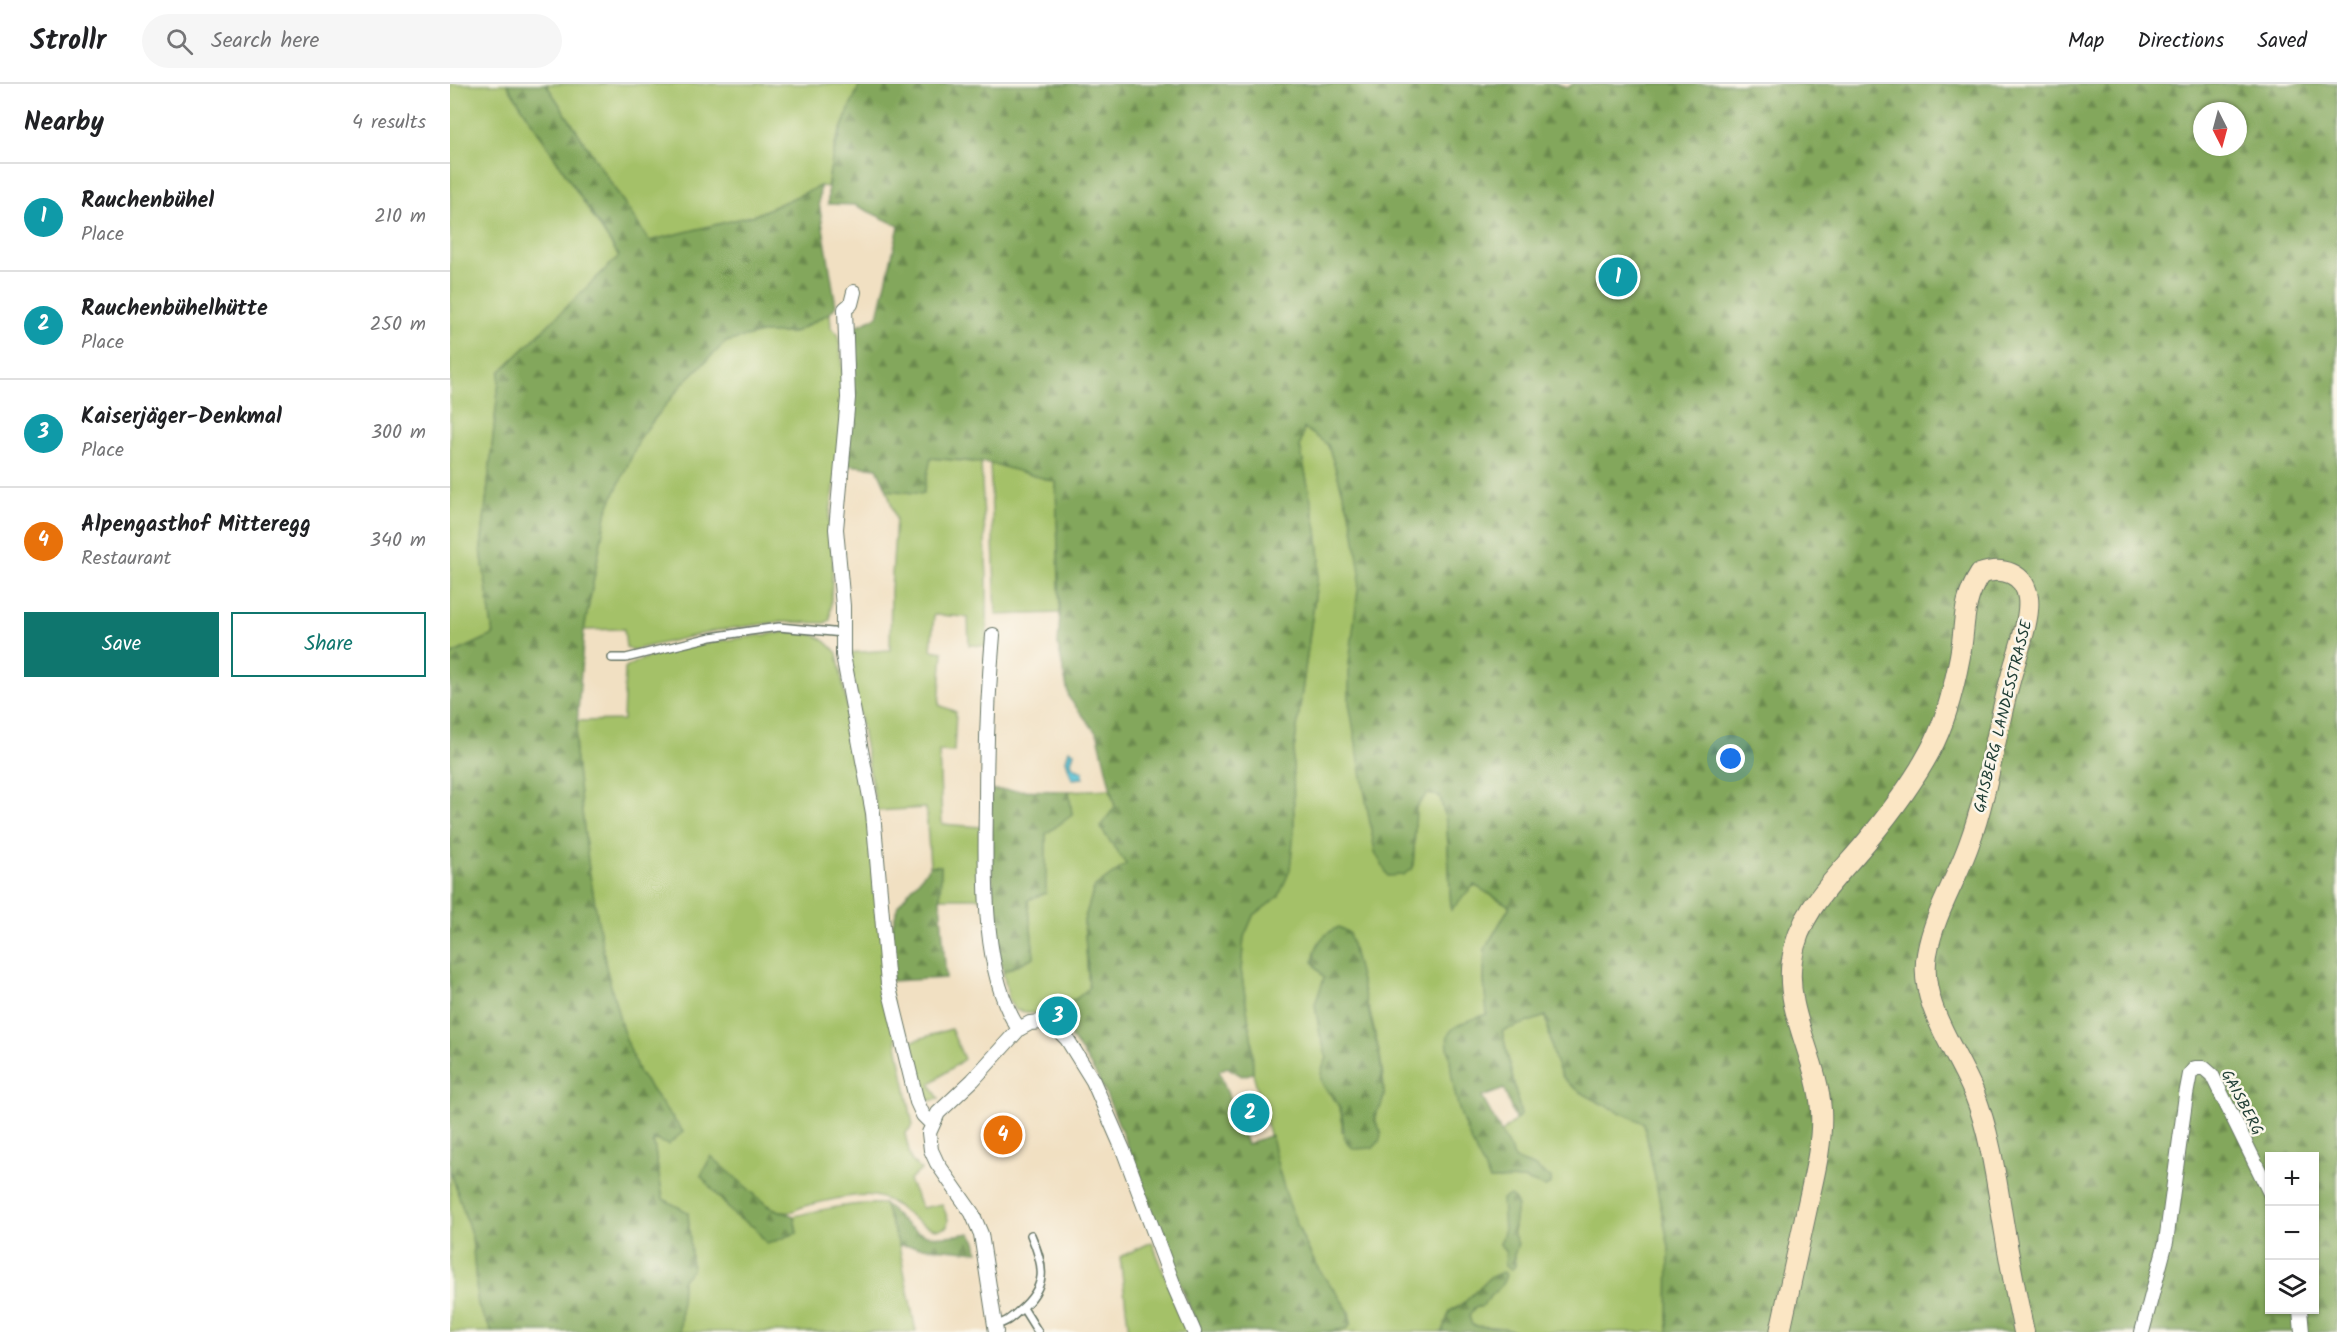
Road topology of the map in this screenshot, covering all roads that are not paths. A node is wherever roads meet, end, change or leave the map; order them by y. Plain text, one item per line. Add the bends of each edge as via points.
1 (854, 292) dead end
2 (843, 633) junction
3 (993, 635) dead end
4 (612, 658) dead end
5 (1019, 1029) junction
6 (931, 1123) junction
7 (2265, 1183) edge
8 (1031, 1235) dead end
9 (1023, 1308) junction
10 (2300, 1314) edge
11 (995, 1329) edge
12 (1038, 1332) edge
13 (1194, 1332) edge
14 (1780, 1332) edge
15 (2024, 1332) edge
16 (2142, 1332) edge
17 (2302, 1332) edge

1 - 2 street via 851,304 844,309 848,398 836,529
2 - 4 lane via 779,627
2 - 6 street via 843,655 873,813 888,984 917,1102 922,1115
3 - 5 street via 986,902 1002,997
5 - 6 street
5 - 13 street via 1036,1022 1054,1026 1081,1060 1104,1104
6 - 11 street via 929,1137 934,1157 972,1213 981,1234
7 - 16 street, GAISBERG via 2212,1075 2204,1068 2195,1068 2188,1083 2166,1242
8 - 9 lane via 1040,1260 1042,1282
9 - 11 lane
9 - 12 lane
10 - 17 street
14 - 15 main road, GAISBERG LANDESSTRASSE via 1817,1161 1821,1122 1816,1077 1792,990 1793,949 1811,910 1893,808 1930,753 1945,718 1955,679 1967,599 1980,574 1998,570 2023,583 2029,607 1983,801 1969,846 1937,916 1925,980 1941,1026 1974,1094 1993,1157

